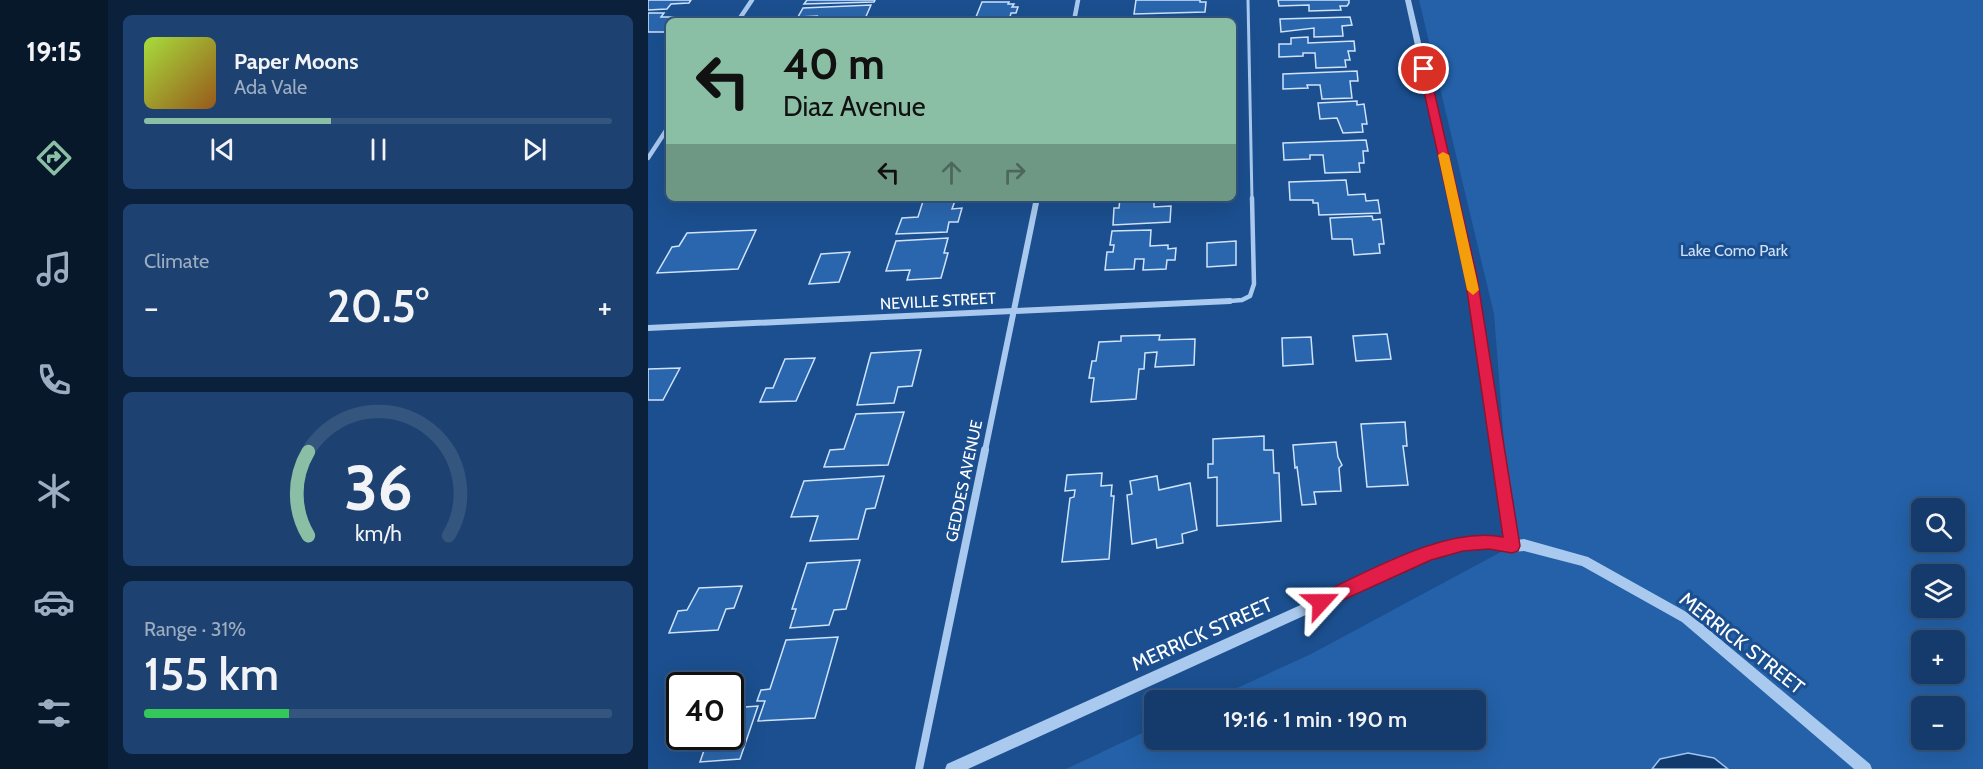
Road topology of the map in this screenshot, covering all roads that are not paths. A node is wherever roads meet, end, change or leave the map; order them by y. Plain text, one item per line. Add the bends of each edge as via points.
1 (752, 0) edge
2 (1078, 0) edge
3 (1248, 0) edge
4 (1408, 0) edge
5 (740, 18) edge
6 (1075, 18) edge
7 (666, 131) edge
8 (648, 158) edge
9 (1036, 201) edge
10 (1230, 301) joint
11 (1013, 311) junction
12 (648, 328) edge
13 (1512, 546) junction
14 (918, 769) edge
15 (952, 769) edge
16 (1865, 769) edge

1 - 5 street
2 - 6 street
3 - 10 lane via 1254,284 1250,296
4 - 13 street via 1471,277
7 - 8 street
9 - 11 street, GEDDES AVENUE
10 - 11 street, NEVILLE STREET
11 - 12 street, NEVILLE STREET
11 - 14 street, GEDDES AVENUE
13 - 15 street, MERRICK STREET via 1463,543 1429,553
13 - 16 street, MERRICK STREET via 1524,545 1584,561 1686,618

